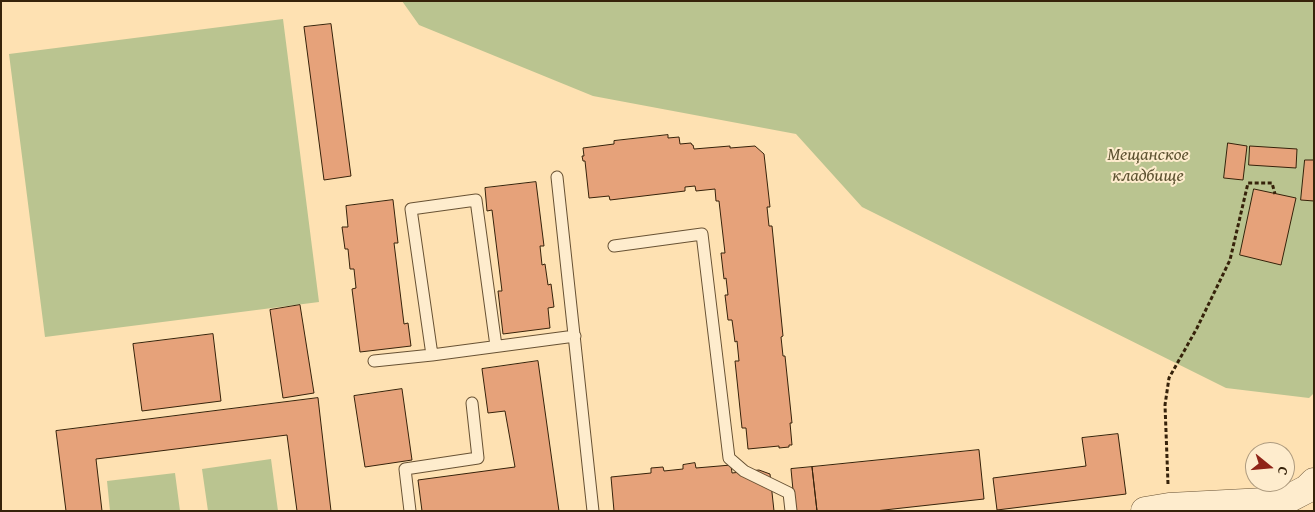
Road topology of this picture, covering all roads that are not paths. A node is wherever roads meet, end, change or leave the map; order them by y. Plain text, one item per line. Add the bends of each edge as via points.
1 (557, 176) dead end
2 (614, 246) dead end
3 (575, 336) junction
4 (496, 346) junction
5 (432, 355) junction
6 (374, 361) dead end
7 (472, 403) dead end
8 (1314, 482) edge
9 (1157, 509) edge
10 (410, 511) edge
11 (594, 511) edge
12 (791, 511) edge

1 - 3 lane
2 - 12 lane via 702,234 729,458 744,470 789,493
3 - 4 lane
3 - 11 lane
4 - 5 lane
4 - 5 lane via 476,200 412,209
5 - 6 lane
7 - 10 lane via 478,458 405,469
8 - 9 street via 1284,501

